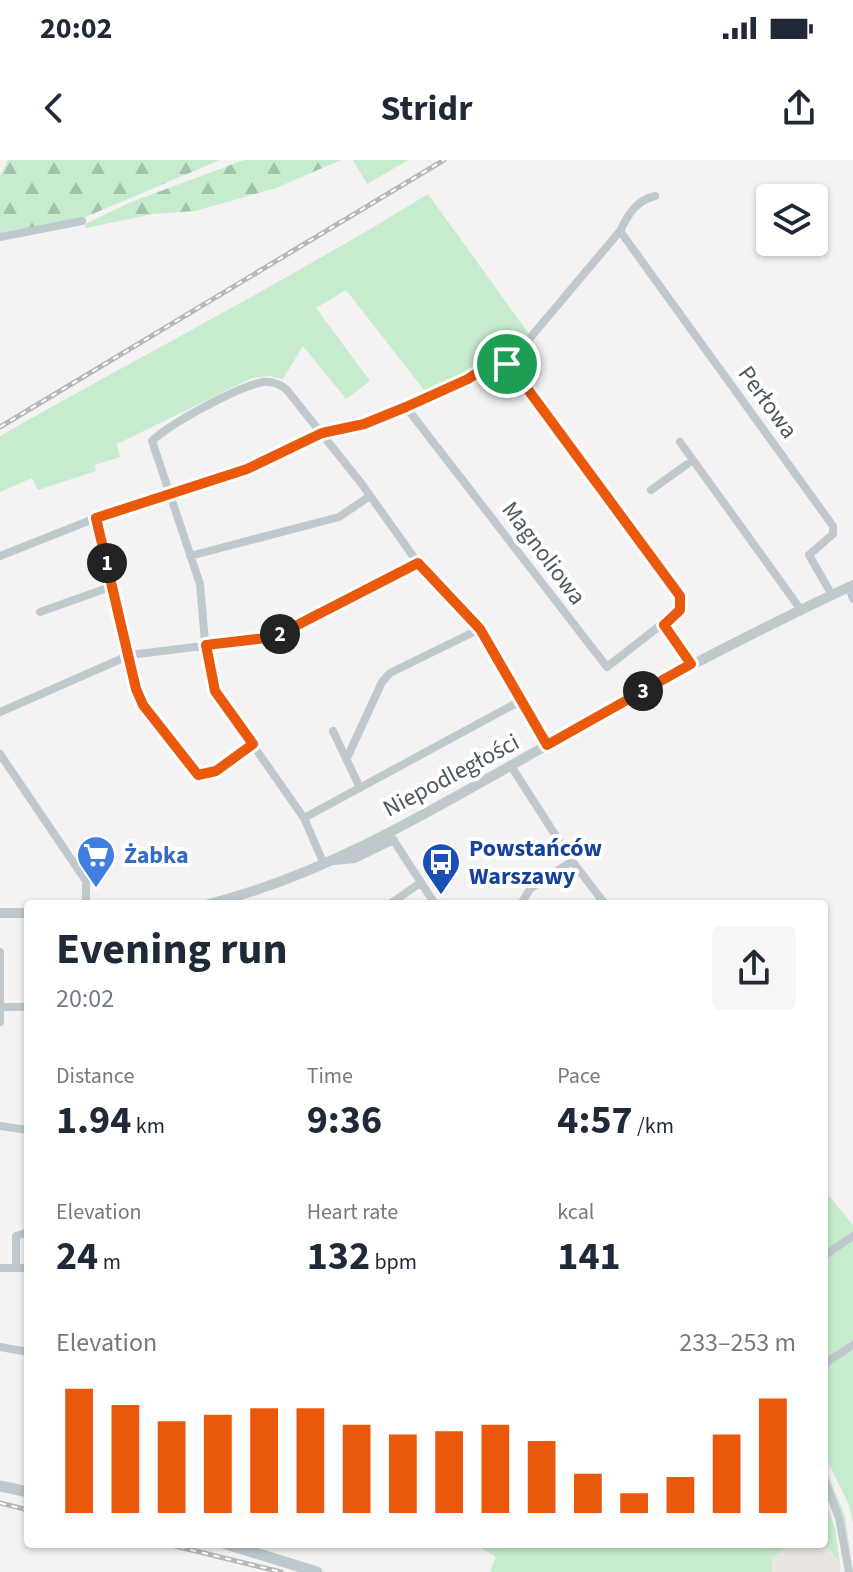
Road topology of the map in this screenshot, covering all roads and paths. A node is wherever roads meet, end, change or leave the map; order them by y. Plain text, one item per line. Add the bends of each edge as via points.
1 (655, 196) dead end
2 (82, 221) dead end
3 (620, 231) junction
4 (0, 237) edge
5 (497, 360) junction
6 (406, 407) junction
7 (322, 433) junction
8 (680, 442) dead end
9 (693, 460) junction
10 (651, 490) dead end
11 (170, 496) junction
12 (370, 496) junction
13 (96, 518) junction
14 (0, 556) edge
15 (190, 556) junction
16 (418, 563) junction
17 (113, 586) junction
18 (851, 586) edge
19 (832, 595) junction
20 (853, 599) edge
21 (801, 610) junction
22 (40, 612) dead end
23 (664, 625) junction
24 (480, 629) junction
25 (206, 645) junction
26 (130, 655) junction
27 (691, 664) junction
28 (522, 700) junction
29 (0, 712) edge
30 (333, 731) dead end
31 (253, 744) junction
32 (547, 745) junction
33 (0, 754) edge
34 (347, 758) junction
35 (511, 766) junction
36 (360, 788) junction
37 (304, 818) junction
38 (391, 836) junction
39 (572, 861) junction
40 (323, 862) junction
41 (420, 883) junction
42 (86, 900) edge
43 (222, 900) edge
44 (396, 900) edge
45 (432, 900) edge
46 (523, 900) edge
47 (602, 900) edge
48 (0, 913) edge
49 (24, 913) edge
50 (0, 952) edge
51 (0, 1007) edge
52 (24, 1007) edge
53 (0, 1022) edge
54 (0, 1126) edge
55 (24, 1129) edge
56 (24, 1233) edge
57 (853, 1236) edge
58 (828, 1253) edge
59 (16, 1267) junction
60 (0, 1268) edge
61 (24, 1268) edge
62 (853, 1345) edge
63 (0, 1347) edge
64 (24, 1351) edge
65 (828, 1361) edge
66 (0, 1486) edge
67 (828, 1489) edge
68 (24, 1491) edge
69 (239, 1548) edge
70 (317, 1572) edge
71 (849, 1572) edge

1 - 3 street via 644,198
2 - 4 street
3 - 5 street via 530,338
3 - 19 street, Perłowa via 833,526 833,534 809,555
5 - 6 street
5 - 23 street via 515,372 680,596 680,610
6 - 7 street
6 - 23 street, Magnoliowa via 607,667
7 - 11 street via 291,451
7 - 11 street via 286,389 265,381 152,441
7 - 12 street
8 - 9 street
9 - 10 street
9 - 21 street
11 - 13 street
11 - 15 street
12 - 15 street via 339,517
12 - 16 street
13 - 14 street
13 - 17 street
15 - 25 street via 200,584
16 - 24 street
16 - 25 street via 274,637
17 - 22 street
17 - 26 street
18 - 19 street, Niepodległości
18 - 20 street
19 - 21 street, Niepodległości
21 - 27 street, Niepodległości
23 - 27 street
24 - 28 street
24 - 34 street via 390,673
25 - 26 street
25 - 31 street via 215,691
26 - 29 street
26 - 31 street via 143,705 198,775 216,771
27 - 32 street, Niepodległości
28 - 32 street
28 - 36 street
30 - 34 street
31 - 37 street
32 - 35 street, Niepodległości
33 - 42 street via 86,881
34 - 36 street
35 - 38 street, Niepodległości
35 - 39 street
36 - 37 street
37 - 40 street
38 - 40 street, Niepodległości
38 - 41 street
39 - 46 street via 530,889
39 - 47 street
40 - 43 street, Niepodległości
41 - 44 street
41 - 45 street
48 - 49 street
50 - 51 street
51 - 52 street
51 - 53 street
54 - 55 street
56 - 59 street via 16,1236
57 - 58 street
59 - 60 street
59 - 61 street
62 - 65 street
63 - 64 street
66 - 68 main road
67 - 71 street via 842,1527
69 - 70 main road

